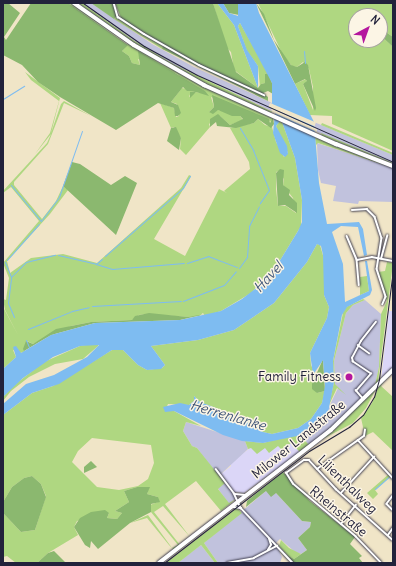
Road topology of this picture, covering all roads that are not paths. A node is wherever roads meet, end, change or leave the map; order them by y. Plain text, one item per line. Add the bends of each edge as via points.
1 (74, 3) edge
2 (114, 3) edge
3 (264, 94) dead end
4 (393, 166) edge
5 (352, 210) dead end
6 (347, 236) dead end
7 (388, 236) dead end
8 (380, 259) junction
9 (356, 260) junction
10 (393, 261) edge
11 (359, 284) dead end
12 (383, 304) dead end
13 (376, 322) dead end
14 (358, 345) junction
15 (369, 353) dead end
16 (393, 370) edge
17 (363, 400) junction
18 (365, 430) dead end
19 (358, 440) junction
20 (374, 457) junction
21 (216, 469) dead end
22 (317, 469) junction
23 (286, 474) joint
24 (393, 478) edge
25 (234, 493) junction
26 (341, 493) junction
27 (247, 494) junction
28 (393, 496) edge
29 (238, 501) junction
30 (356, 505) junction
31 (230, 507) junction
32 (241, 508) junction
33 (393, 510) edge
34 (340, 525) junction
35 (393, 528) edge
36 (387, 535) junction
37 (269, 537) junction
38 (393, 540) edge
39 (277, 546) junction
40 (265, 553) junction
41 (159, 563) edge
42 (227, 563) edge
43 (293, 563) edge
44 (381, 563) edge

1 - 4 main road via 159,61 209,88
2 - 3 street via 120,18 144,34 199,65
5 - 8 street via 367,209 375,215 382,238
6 - 9 street
7 - 8 street
8 - 9 street
8 - 10 street
8 - 12 street via 377,272 386,297
9 - 11 street
13 - 14 street, Milower Landstraße
14 - 15 street
14 - 17 street, Milower Landstraße via 352,358 353,362 371,374 356,391
16 - 17 main road, Milower Landstraße
17 - 27 main road, Milower Landstraße via 331,430
18 - 19 street via 365,435
19 - 20 street
19 - 22 street
20 - 24 street
20 - 26 street
21 - 25 street
22 - 23 street, Lilienthalweg via 306,459
22 - 26 street, Lilienthalweg
23 - 34 street, Rheinstraße via 293,484
25 - 27 street, Milower Landstraße
25 - 29 street
26 - 30 street, Lilienthalweg
27 - 29 main road, Milower Landstraße
28 - 33 street via 387,504
29 - 31 main road, Milower Landstraße
29 - 32 street
30 - 34 street
30 - 36 street, Lilienthalweg
31 - 32 street
31 - 41 main road, Milower Landstraße
32 - 37 street
34 - 44 street, Rheinstraße via 364,544
35 - 36 street
36 - 38 street, Lilienthalweg
37 - 39 street
37 - 40 street via 271,545
39 - 40 street
39 - 43 street
40 - 42 street via 253,559

